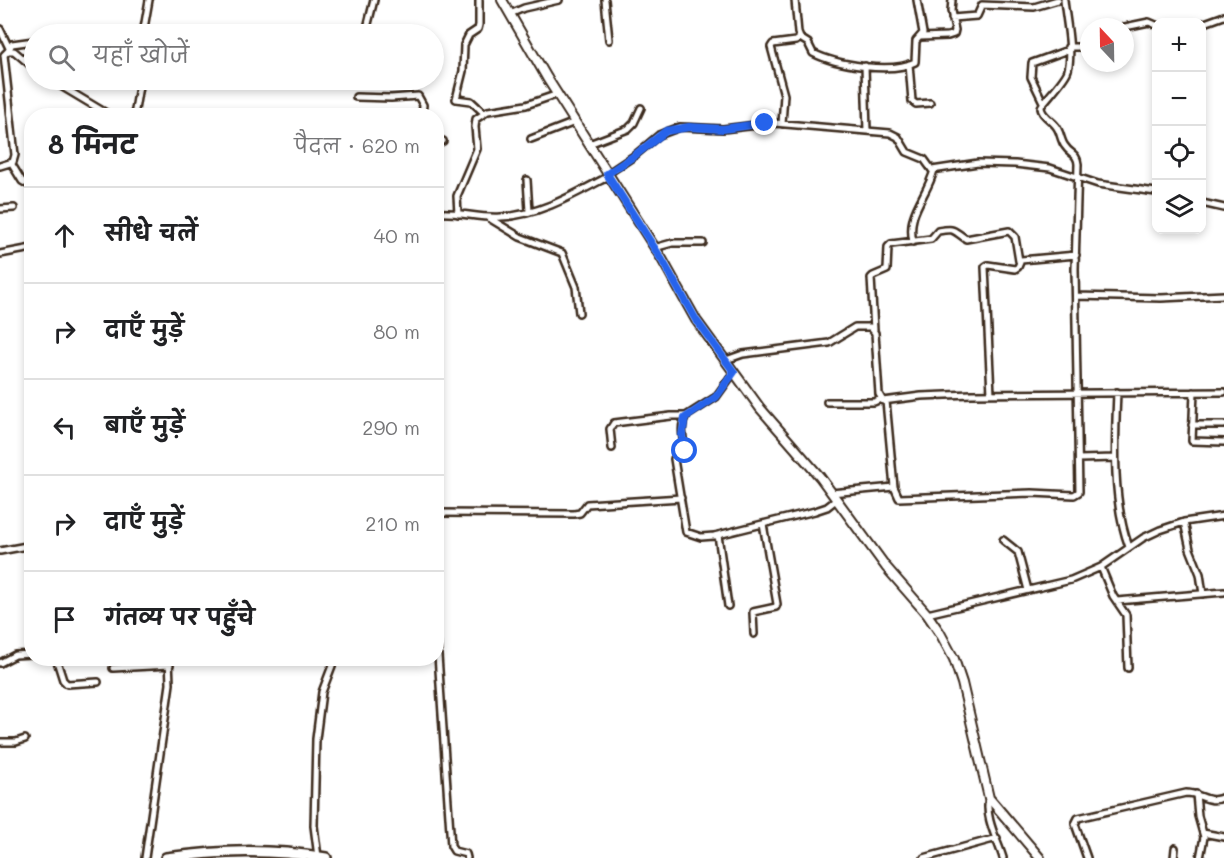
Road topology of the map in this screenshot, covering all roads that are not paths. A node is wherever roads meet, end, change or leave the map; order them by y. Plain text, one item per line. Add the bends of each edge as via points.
1 (149, 0) edge
2 (374, 0) edge
3 (479, 0) edge
4 (502, 0) edge
5 (522, 0) edge
6 (559, 0) edge
7 (605, 0) edge
8 (795, 0) edge
9 (917, 0) edge
10 (952, 0) edge
11 (1058, 0) edge
12 (1064, 0) edge
13 (525, 8) junction
14 (510, 14) junction
15 (1224, 16) edge
16 (952, 18) junction
17 (1152, 23) edge
18 (1206, 23) edge
19 (145, 24) edge
20 (368, 24) edge
21 (1134, 25) edge
22 (1, 33) edge
23 (918, 37) junction
24 (800, 38) junction
25 (609, 40) dead end
26 (24, 42) edge
27 (1080, 47) edge
28 (1068, 48) junction
29 (8, 50) junction
30 (24, 60) edge
31 (909, 64) junction
32 (865, 66) junction
33 (68, 90) edge
34 (139, 90) edge
35 (558, 94) junction
36 (356, 97) dead end
37 (1043, 102) junction
38 (930, 103) dead end
39 (98, 108) edge
40 (136, 108) edge
41 (423, 108) edge
42 (641, 108) dead end
43 (484, 113) junction
44 (575, 122) junction
45 (782, 124) junction
46 (867, 131) junction
47 (531, 139) dead end
48 (589, 144) junction
49 (11, 164) junction
50 (0, 166) edge
51 (934, 170) junction
52 (608, 175) junction
53 (1078, 177) junction
54 (527, 180) dead end
55 (24, 182) edge
56 (1152, 191) edge
57 (1206, 204) edge
58 (14, 208) dead end
59 (1224, 208) edge
60 (0, 209) edge
61 (529, 211) junction
62 (444, 213) edge
63 (458, 214) junction
64 (488, 217) junction
65 (913, 242) junction
66 (703, 243) dead end
67 (654, 248) junction
68 (24, 250) edge
69 (0, 254) edge
70 (1076, 255) junction
71 (1019, 261) junction
72 (1224, 295) edge
73 (1076, 296) junction
74 (579, 313) dead end
75 (874, 330) junction
76 (726, 360) junction
77 (734, 372) junction
78 (1117, 392) junction
79 (1194, 392) junction
80 (1224, 392) edge
81 (1077, 393) junction
82 (991, 394) junction
83 (883, 400) junction
84 (827, 402) dead end
85 (686, 416) junction
86 (1192, 425) junction
87 (1224, 425) edge
88 (1224, 442) edge
89 (612, 448) dead end
90 (1115, 458) junction
91 (1079, 459) junction
92 (894, 487) junction
93 (834, 496) junction
94 (681, 498) junction
95 (444, 513) edge
96 (1224, 516) edge
97 (1184, 522) junction
98 (763, 524) junction
99 (718, 535) junction
100 (1003, 540) dead end
101 (24, 546) edge
102 (1129, 547) junction
103 (0, 551) edge
104 (1101, 567) junction
105 (1028, 590) junction
106 (1224, 592) edge
107 (1203, 594) junction
108 (1117, 601) junction
109 (728, 606) dead end
110 (927, 614) junction
111 (754, 634) dead end
112 (24, 654) edge
113 (0, 663) edge
114 (59, 666) edge
115 (132, 666) edge
116 (170, 666) edge
117 (332, 666) edge
118 (439, 666) edge
119 (113, 668) dead end
120 (1128, 668) dead end
121 (98, 682) dead end
122 (25, 739) dead end
123 (0, 742) edge
124 (1196, 794) junction
125 (988, 797) junction
126 (1224, 797) edge
127 (1203, 833) junction
128 (1224, 837) edge
129 (997, 838) junction
130 (1175, 848) dead end
131 (940, 856) edge
132 (322, 857) edge
133 (145, 858) edge
134 (166, 858) edge
135 (467, 858) edge
136 (924, 858) edge
137 (1003, 858) edge
138 (1041, 858) edge
139 (1087, 858) edge
140 (1174, 858) edge
141 (1200, 858) edge

1 - 19 street
2 - 20 street
3 - 43 street via 479,25 466,39 456,96 457,100 471,101
4 - 14 street
5 - 13 street
6 - 13 street
7 - 25 street
8 - 24 street
9 - 23 street via 923,30
10 - 16 street
11 - 16 street via 1034,7 984,5 977,16
12 - 28 street
13 - 14 street
14 - 35 street
15 - 18 street
16 - 23 street via 952,35
17 - 21 street
22 - 29 street
23 - 31 street via 916,60
24 - 32 street via 808,42 815,54
24 - 45 street via 771,47 784,95
26 - 29 street via 12,44
27 - 28 street
28 - 37 street via 1067,74
28 - 37 street via 1032,63 1031,78
29 - 30 street
29 - 49 street via 3,59 15,155
31 - 32 street
31 - 38 street via 912,101
32 - 46 street
33 - 39 street
34 - 40 street
35 - 43 street
35 - 44 street
36 - 41 street via 418,96
37 - 53 street via 1044,115 1076,155
42 - 48 street via 628,129
43 - 63 street via 475,122 477,149 457,196
44 - 47 street
44 - 48 street
45 - 46 street
45 - 52 street via 672,129
46 - 51 street via 895,135 907,152 921,157
48 - 52 street
49 - 50 street
49 - 55 street
51 - 53 street via 1015,164 1050,168
51 - 65 street via 911,226
52 - 61 street via 558,202
52 - 67 street
53 - 56 street via 1098,184
53 - 70 street
54 - 61 street
57 - 59 street
58 - 60 street
61 - 64 street
62 - 63 street
63 - 64 street
64 - 74 street via 520,237 562,253 576,287
65 - 71 street via 931,238 938,231 957,231 966,239 1009,231 1015,237
65 - 75 street via 890,244 887,270 872,277
66 - 67 street via 672,243
67 - 76 street via 696,320
68 - 69 street
70 - 71 street
70 - 73 street
71 - 82 street via 1015,269 985,267
72 - 73 street
73 - 81 street
75 - 76 street via 855,327 829,343
75 - 83 street
76 - 77 street
77 - 85 street via 716,397
77 - 93 street
78 - 79 street
78 - 81 street
78 - 90 street
79 - 80 street
79 - 86 street
81 - 82 street
81 - 91 street
82 - 83 street
83 - 84 street
83 - 92 street
85 - 89 street via 614,423 610,429
85 - 94 street via 682,428 685,453 674,459
86 - 87 street
86 - 88 street via 1192,441
90 - 91 street
90 - 102 street
91 - 92 street via 1080,490 1074,495 902,499
92 - 93 street
93 - 98 street via 823,509
93 - 110 street via 886,567
94 - 95 street via 587,504 574,514
94 - 99 street via 686,532 701,537
96 - 97 street
97 - 102 street
97 - 107 street
98 - 99 street
98 - 111 street via 777,604 753,612
99 - 109 street
100 - 105 street via 1017,552
101 - 103 street
102 - 104 street
104 - 105 street
104 - 108 street
105 - 110 street
106 - 107 street
107 - 108 street
108 - 120 street via 1126,615
110 - 125 street via 954,659
112 - 113 street
114 - 121 street via 67,684
115 - 119 street
116 - 133 street
117 - 132 street via 322,692 316,739 314,826
118 - 135 street via 451,846
122 - 123 street
124 - 126 street via 1216,801
124 - 127 street
124 - 139 street via 1078,818 1075,824
125 - 129 street
125 - 138 street
127 - 128 street
127 - 141 street
129 - 131 street
129 - 137 street
130 - 140 street
131 - 136 street
132 - 134 highway via 234,850

